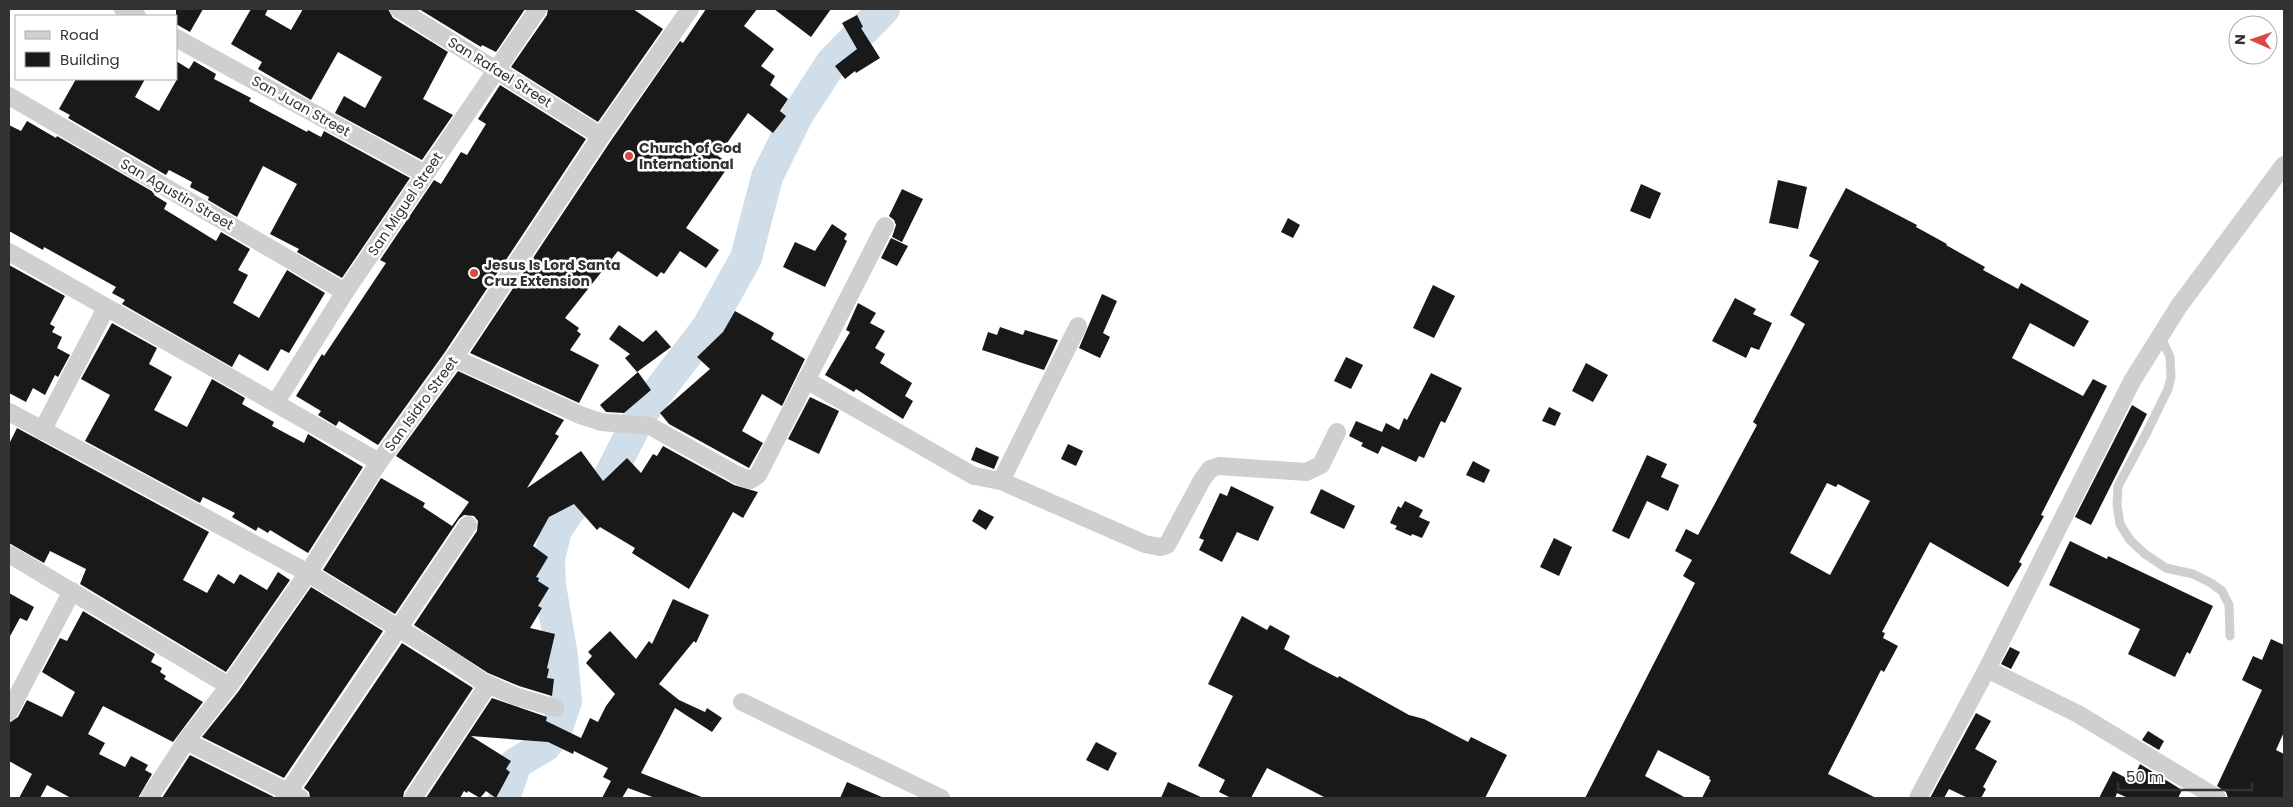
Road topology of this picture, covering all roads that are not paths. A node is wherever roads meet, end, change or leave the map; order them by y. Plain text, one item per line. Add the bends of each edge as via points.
1 (123, 9) edge
2 (399, 9) edge
3 (538, 9) edge
4 (690, 9) edge
5 (135, 15) edge
6 (178, 39) edge
7 (497, 71) junction
8 (9, 96) edge
9 (601, 136) junction
10 (2284, 165) edge
11 (425, 174) junction
12 (885, 226) dead end
13 (9, 252) edge
14 (345, 292) junction
15 (106, 308) junction
16 (1078, 326) dead end
17 (2160, 335) junction
18 (454, 358) junction
19 (806, 380) junction
20 (276, 402) junction
21 (9, 412) edge
22 (42, 431) junction
23 (1337, 432) dead end
24 (379, 462) junction
25 (1001, 481) junction
26 (468, 524) dead end
27 (9, 554) edge
28 (308, 573) junction
29 (72, 591) junction
30 (399, 629) junction
31 (2230, 636) dead end
32 (1987, 669) junction
33 (488, 685) junction
34 (229, 686) junction
35 (742, 702) dead end
36 (555, 708) dead end
37 (9, 712) edge
38 (186, 741) junction
39 (290, 796) edge
40 (150, 798) edge
41 (413, 798) edge
42 (941, 798) edge
43 (1918, 798) edge
44 (2217, 798) edge

1 - 5 street
2 - 7 street, San Rafael Street
3 - 7 street, San Miguel Street
4 - 9 street, San Isidro Street
6 - 11 street, San Juan Street
7 - 9 street, San Rafael Street
7 - 11 street, San Miguel Street
8 - 14 street, San Agustin Street
9 - 18 street, San Isidro Street
10 - 17 street
11 - 14 street, San Miguel Street
12 - 19 street
13 - 15 street
14 - 20 street, San Miguel Street
15 - 20 street
15 - 22 street
16 - 25 street
17 - 31 lane via 2170,357 2172,377 2118,486 2120,524 2130,540 2166,568 2193,574 2222,591 2228,605
17 - 32 street via 2132,381
18 - 19 street via 580,415 601,422 650,426 750,480 758,475
18 - 24 street, San Isidro Street
19 - 25 street via 974,476
20 - 24 street
21 - 22 street
22 - 28 street
23 - 25 street via 1321,465 1306,472 1228,466 1210,469 1168,545 1160,547 1100,526
24 - 28 street, San Isidro Street
26 - 30 street
27 - 29 street
28 - 30 street
28 - 34 street, San Isidro Street
29 - 34 street
29 - 37 street
30 - 33 street
30 - 39 street
32 - 43 street
32 - 44 street via 2078,714
33 - 36 street
33 - 41 street
34 - 38 street, San Isidro Street
35 - 42 street
38 - 39 street
38 - 40 street, San Isidro Street

